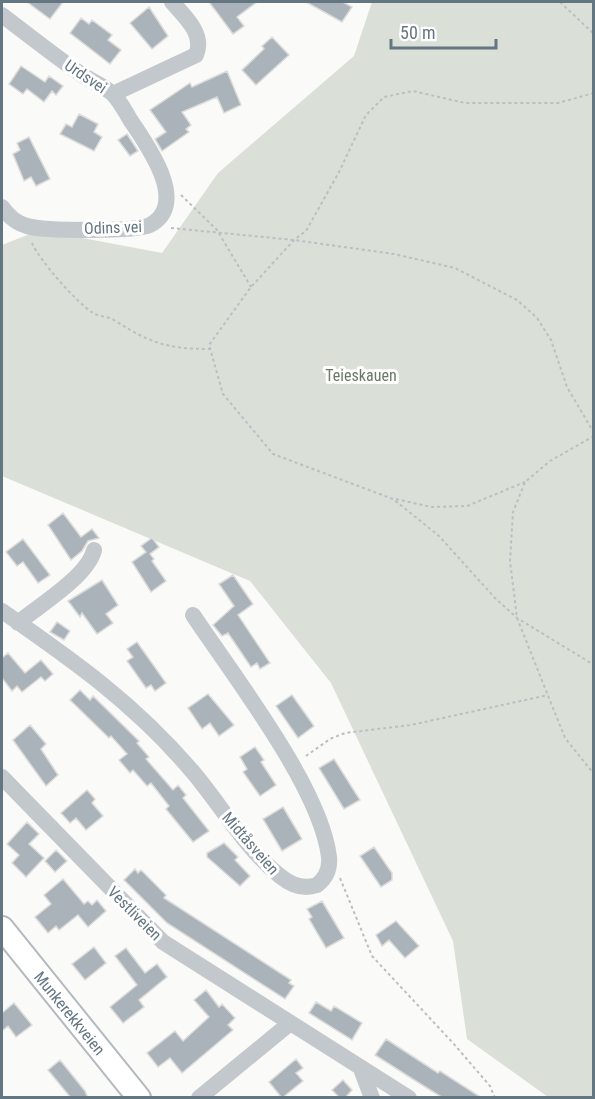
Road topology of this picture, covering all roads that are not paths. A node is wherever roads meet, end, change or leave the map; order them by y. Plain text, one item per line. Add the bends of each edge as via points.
1 (172, 2) edge
2 (2, 15) edge
3 (113, 94) junction
4 (152, 153) joint
5 (2, 207) edge
6 (94, 550) dead end
7 (2, 611) edge
8 (193, 615) dead end
9 (18, 623) junction
10 (2, 777) edge
11 (2, 928) edge
12 (289, 1024) junction
13 (361, 1070) junction
14 (140, 1098) edge
15 (199, 1098) edge
16 (372, 1098) edge
17 (409, 1098) edge

1 - 3 street via 199,37 196,55
2 - 3 street, Urdsvei
3 - 4 street, Urdsvei
4 - 5 street, Odins vei via 163,177 165,204 162,215 149,226 31,227 18,223
6 - 9 street via 80,574
7 - 9 street, Midtåsveien
8 - 9 street, Midtåsveien via 292,767 311,804 329,858 326,874 317,885 297,886 281,878 138,713 91,673
10 - 12 street, Vestliveien via 157,937
11 - 14 main road, Munkerekkveien
12 - 13 street, Vestliveien
12 - 15 street
13 - 16 street
13 - 17 street, Vestliveien

